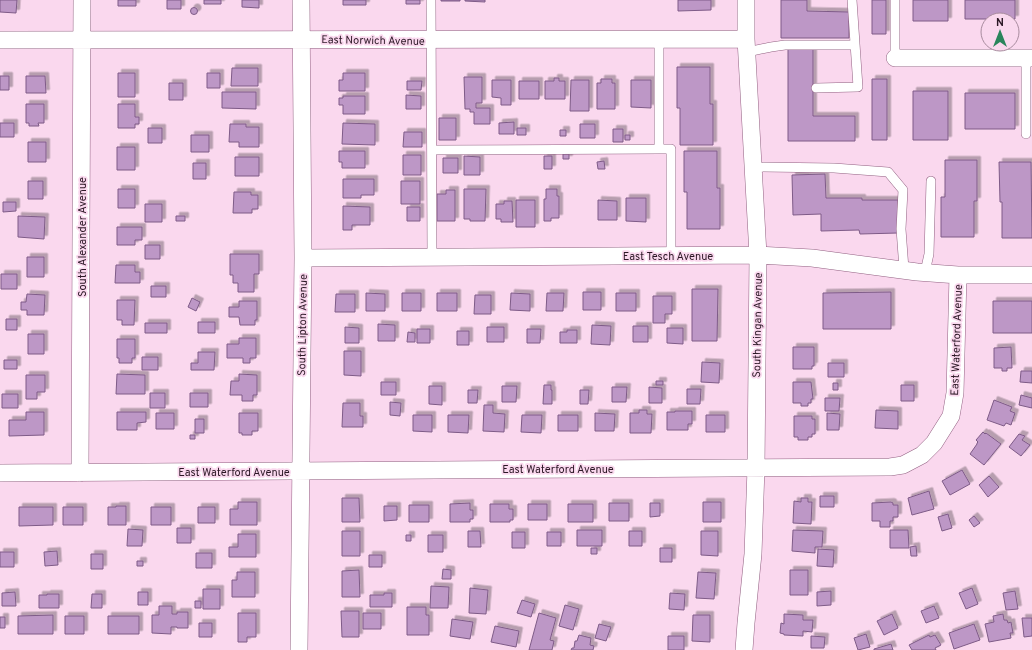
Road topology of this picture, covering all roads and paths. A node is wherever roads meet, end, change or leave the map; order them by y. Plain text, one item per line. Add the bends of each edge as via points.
1 (82, 0) edge
2 (301, 0) edge
3 (431, 0) edge
4 (746, 0) edge
5 (852, 0) edge
6 (895, 0) edge
7 (301, 39) junction
8 (660, 39) junction
9 (0, 40) edge
10 (82, 40) junction
11 (431, 40) junction
12 (746, 45) junction
13 (855, 45) junction
14 (895, 58) joint
15 (1029, 58) edge
16 (816, 88) dead end
17 (1026, 134) dead end
18 (660, 149) junction
19 (432, 150) junction
20 (753, 167) junction
21 (931, 181) dead end
22 (758, 255) junction
23 (671, 256) junction
24 (432, 257) junction
25 (303, 258) junction
26 (904, 269) junction
27 (925, 272) junction
28 (958, 274) junction
29 (1032, 274) edge
30 (756, 468) junction
31 (300, 472) junction
32 (0, 473) edge
33 (80, 473) junction
34 (299, 650) edge
35 (744, 650) edge

1 - 10 street, South Alexander Avenue
2 - 7 street, South Lipton Avenue
3 - 11 lane
4 - 12 street, South Kingan Avenue
5 - 13 lane
6 - 14 lane
7 - 10 street, East Norwich Avenue
7 - 11 street, East Norwich Avenue
7 - 25 street, South Lipton Avenue
8 - 11 street, East Norwich Avenue
8 - 12 street, East Norwich Avenue
8 - 18 lane
9 - 10 street, East Norwich Avenue
10 - 33 street, South Alexander Avenue
11 - 19 lane
12 - 13 lane
12 - 20 street, South Kingan Avenue
13 - 16 lane via 858,87
14 - 15 street
15 - 17 lane
18 - 19 lane
18 - 23 lane via 671,149
19 - 24 lane
20 - 22 street, South Kingan Avenue
20 - 26 lane via 888,172 903,190 901,229
21 - 27 lane via 929,254
22 - 23 street, East Tesch Avenue
22 - 26 street, East Tesch Avenue via 812,258
22 - 30 street, South Kingan Avenue
23 - 24 street, East Tesch Avenue
24 - 25 street, East Tesch Avenue
25 - 31 street, South Lipton Avenue
26 - 27 street, East Tesch Avenue
27 - 28 street, East Tesch Avenue
28 - 29 street, East Tesch Avenue
28 - 30 street, East Waterford Avenue via 955,393 951,416 934,443 922,455 903,465 890,467
30 - 31 street, East Waterford Avenue
30 - 35 street, South Kingan Avenue via 754,554
31 - 33 street, East Waterford Avenue
31 - 34 street, South Lipton Avenue
32 - 33 street, East Waterford Avenue

